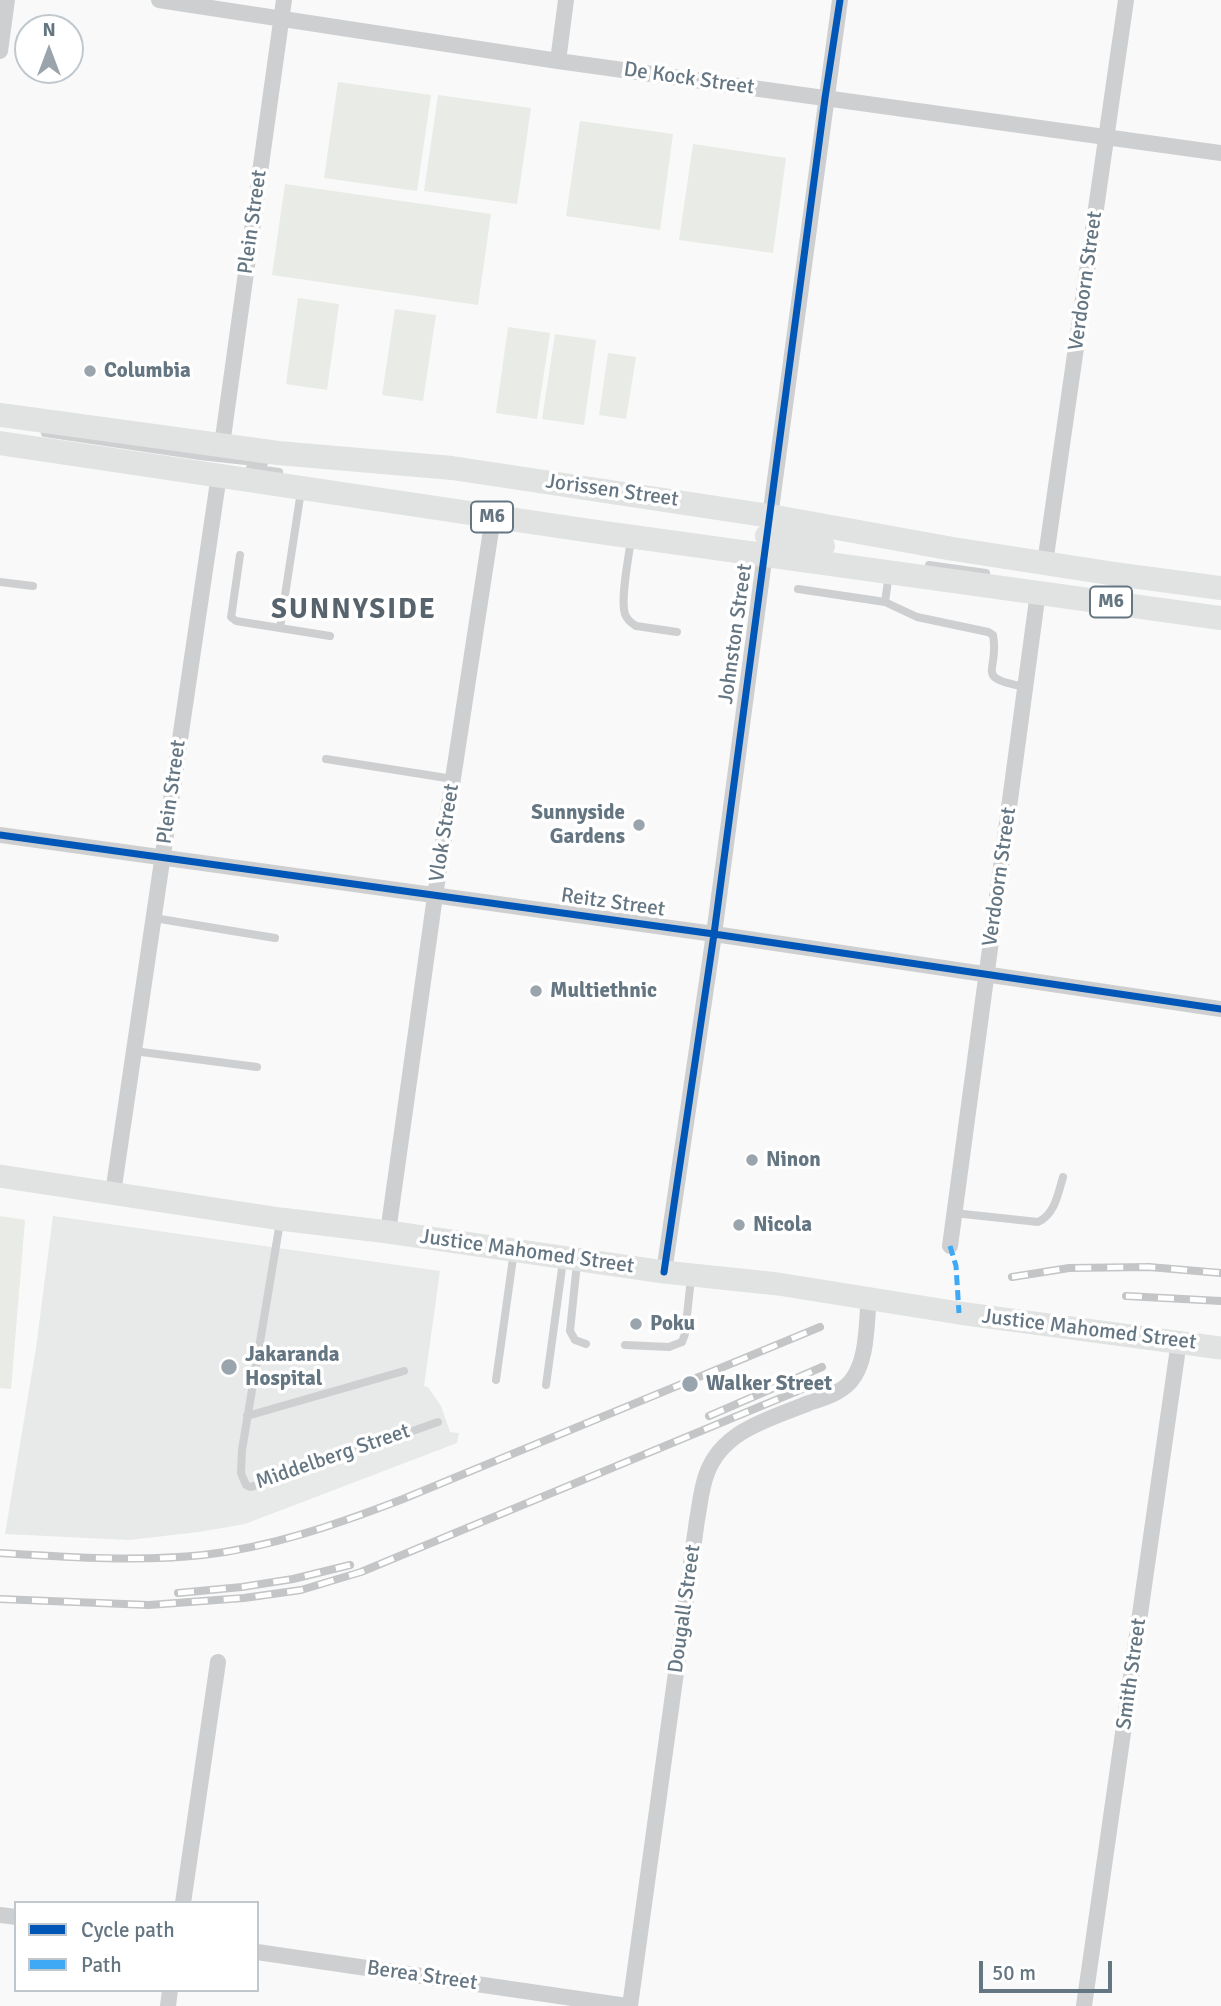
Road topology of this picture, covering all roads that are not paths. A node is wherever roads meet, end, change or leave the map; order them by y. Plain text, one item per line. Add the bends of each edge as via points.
1 (7, 0) edge
2 (159, 0) edge
3 (284, 0) edge
4 (566, 0) edge
5 (839, 0) edge
6 (1126, 0) edge
7 (282, 18) junction
8 (0, 51) edge
9 (558, 61) junction
10 (825, 98) junction
11 (1107, 136) junction
12 (1221, 153) edge
13 (0, 415) edge
14 (40, 435) dead end
15 (0, 443) edge
16 (222, 445) junction
17 (372, 471) dead end
18 (219, 475) junction
19 (292, 475) junction
20 (391, 492) dead end
21 (640, 497) junction
22 (497, 512) junction
23 (766, 535) junction
24 (631, 537) junction
25 (833, 553) dead end
26 (240, 555) dead end
27 (1045, 563) junction
28 (926, 565) dead end
29 (889, 571) junction
30 (990, 574) dead end
31 (958, 575) junction
32 (0, 582) edge
33 (33, 586) dead end
34 (1221, 588) edge
35 (798, 589) dead end
36 (1038, 592) junction
37 (1221, 595) edge
38 (885, 602) junction
39 (1221, 618) edge
40 (280, 628) junction
41 (677, 632) dead end
42 (330, 636) dead end
43 (1026, 687) junction
44 (326, 759) dead end
45 (453, 779) junction
46 (0, 835) edge
47 (163, 858) junction
48 (435, 896) junction
49 (154, 918) junction
50 (714, 934) junction
51 (275, 938) dead end
52 (987, 976) junction
53 (1221, 1009) edge
54 (134, 1051) junction
55 (257, 1067) dead end
56 (0, 1176) edge
57 (1063, 1177) dead end
58 (113, 1193) junction
59 (954, 1213) junction
60 (281, 1219) junction
61 (388, 1232) junction
62 (950, 1246) dead end
63 (514, 1251) junction
64 (570, 1259) junction
65 (664, 1272) junction
66 (691, 1275) junction
67 (869, 1298) junction
68 (1179, 1341) junction
69 (586, 1343) dead end
70 (625, 1345) dead end
71 (1221, 1348) edge
72 (404, 1371) dead end
73 (496, 1380) dead end
74 (546, 1385) dead end
75 (247, 1416) junction
76 (438, 1422) dead end
77 (218, 1662) dead end
78 (183, 1901) edge
79 (259, 1952) edge
80 (629, 2006) edge
81 (1084, 2006) edge

1 - 8 street
2 - 7 street, De Kock Street
3 - 7 street, Plein Street
4 - 9 street
5 - 10 street, Johnston Street
6 - 11 street, Verdoorn Street
7 - 9 street, De Kock Street
7 - 16 street, Plein Street
9 - 10 street, De Kock Street
10 - 11 street, De Kock Street
10 - 23 street, Johnston Street
11 - 12 street, De Kock Street
11 - 27 street, Verdoorn Street
13 - 16 main road, Jorissen Street / M6
14 - 19 lane, Jorissen Street via 200,456
15 - 18 main road, Jorissen Street / M6
16 - 21 main road, Jorissen Street / M6 via 452,468
17 - 21 lane, Jorissen Street via 439,473
18 - 19 main road, Jorissen Street / M6
18 - 47 street, Plein Street
19 - 22 main road, Jorissen Street / M6
19 - 40 lane
20 - 22 lane, Jorissen Street
21 - 23 main road, Jorissen Street / M6
22 - 24 main road, Jorissen Street / M6
22 - 45 street, Vlok Street
23 - 24 main road, Jorissen Street / M6
23 - 25 lane, Jorissen Street
23 - 27 main road, Jorissen Street / M6 via 940,547
23 - 29 main road, Jorissen Street / M6
23 - 31 main road via 944,565
23 - 37 lane, Jorissen Street
23 - 50 street, Johnston Street
24 - 41 lane via 626,615 636,626
26 - 40 lane via 232,617
27 - 34 main road, Jorissen Street / M6
28 - 31 lane, Jorissen Street
29 - 31 main road, Jorissen Street / M6
29 - 38 lane
30 - 31 lane, Jorissen Street
31 - 36 main road, Jorissen Street / M6
32 - 33 lane
35 - 38 lane
36 - 39 main road, Jorissen Street / M6
36 - 43 street, Verdoorn Street
38 - 43 lane via 916,617 993,635 993,677
40 - 42 lane
43 - 52 street, Verdoorn Street
44 - 45 lane
45 - 48 street, Vlok Street
46 - 47 street, Reitz Street
47 - 48 street, Reitz Street
47 - 49 street, Plein Street
48 - 50 street, Reitz Street
48 - 61 street, Vlok Street
49 - 51 lane
49 - 54 street, Plein Street
50 - 52 street, Reitz Street
50 - 65 street, Johnston Street
52 - 53 street, Reitz Street
52 - 59 street, Verdoorn Street
54 - 55 lane
54 - 58 street, Plein Street
56 - 58 main road, Justice Mahomed Street
57 - 59 lane via 1053,1208 1038,1222
58 - 60 main road, Justice Mahomed Street
59 - 62 street, Verdoorn Street
60 - 61 main road, Justice Mahomed Street
60 - 75 lane, Middelberg Street
61 - 63 main road, Justice Mahomed Street
63 - 64 main road, Justice Mahomed Street
63 - 73 lane
64 - 65 main road, Justice Mahomed Street
64 - 69 lane via 570,1331 576,1340
64 - 74 lane
65 - 66 main road, Justice Mahomed Street
66 - 67 main road, Justice Mahomed Street
66 - 70 lane via 682,1342 669,1347
67 - 68 main road, Justice Mahomed Street
67 - 80 street, Dougall Street via 861,1362 851,1381 832,1394 734,1435 706,1475
68 - 71 main road, Justice Mahomed Street
68 - 81 street, Smith Street
72 - 75 lane
75 - 76 lane, Middelberg Street via 241,1462 243,1480 250,1487
77 - 78 street
79 - 80 street, Berea Street

